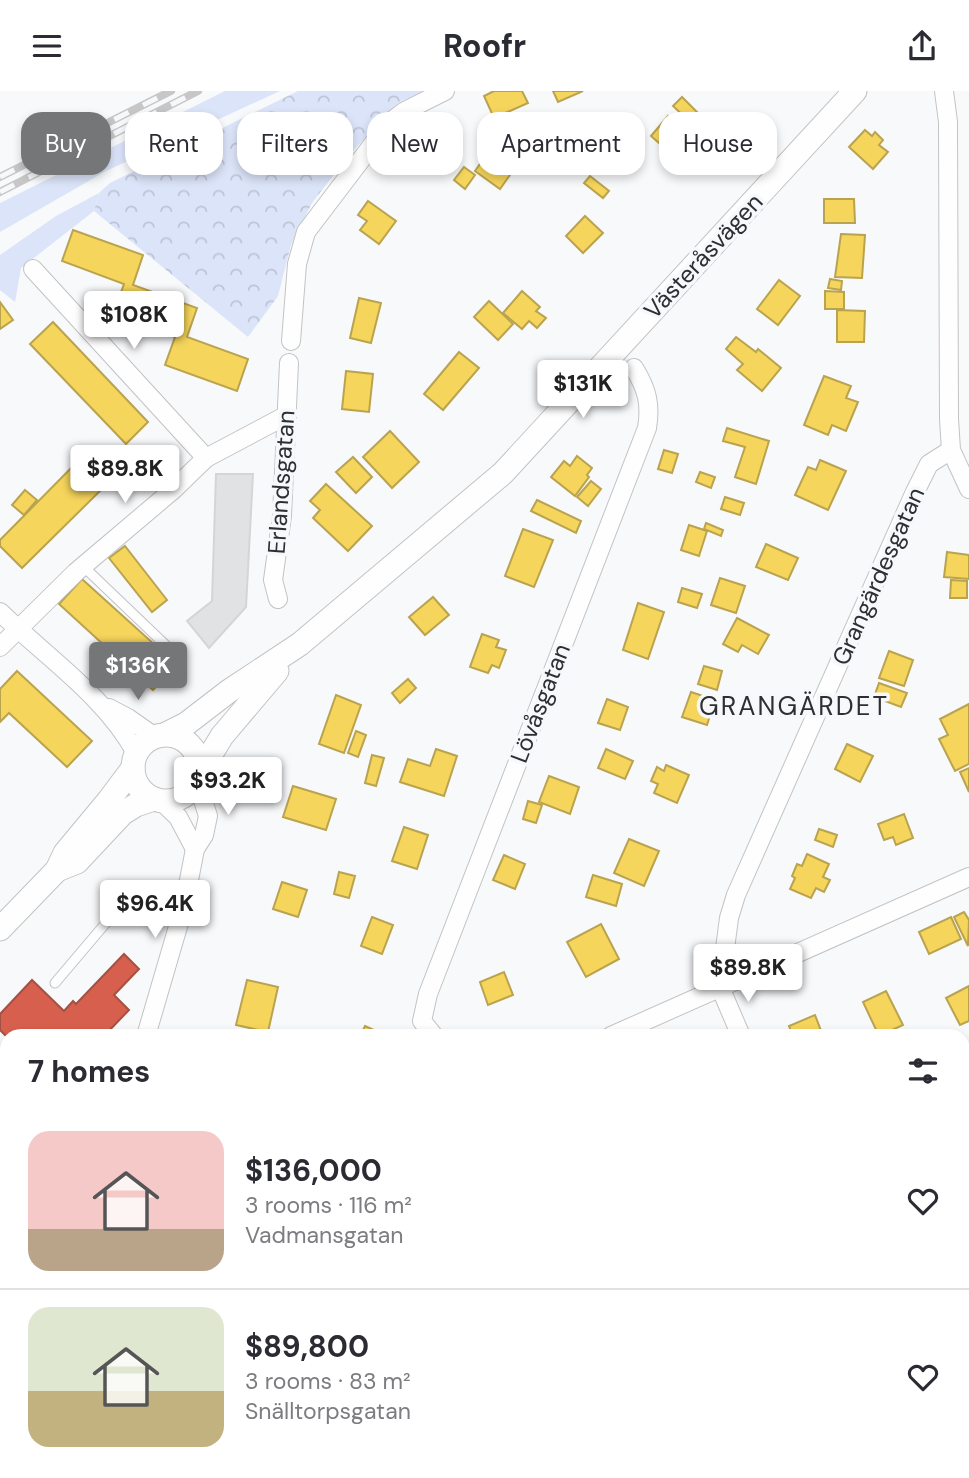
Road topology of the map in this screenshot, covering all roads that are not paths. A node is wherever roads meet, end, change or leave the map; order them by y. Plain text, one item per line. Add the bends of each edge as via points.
1 (445, 91) edge
2 (855, 91) edge
3 (944, 91) edge
4 (33, 269) dead end
5 (290, 341) dead end
6 (289, 363) dead end
7 (634, 368) dead end
8 (287, 415) junction
9 (951, 450) junction
10 (206, 458) junction
11 (969, 489) edge
12 (83, 566) junction
13 (278, 599) dead end
14 (0, 612) edge
15 (18, 629) junction
16 (300, 644) junction
17 (0, 647) edge
18 (176, 655) dead end
19 (100, 704) junction
20 (161, 736) junction
21 (134, 760) junction
22 (198, 777) junction
23 (157, 800) junction
24 (195, 849) junction
25 (57, 870) junction
26 (969, 877) edge
27 (184, 905) junction
28 (0, 929) edge
29 (55, 983) dead end
30 (720, 987) junction
31 (148, 1029) edge
32 (428, 1029) edge
33 (627, 1029) edge
34 (738, 1029) edge

1 - 5 street via 389,123 306,232 297,264
2 - 16 street, Västeråsvägen via 503,473
3 - 9 street
4 - 10 street
6 - 8 street, Erlandsgatan
7 - 32 street, Lövåsgatan via 645,385 650,408 647,428 428,994 422,1021
8 - 10 street
8 - 13 street, Erlandsgatan via 282,516 273,580
9 - 11 street
9 - 30 street, Grangärdesgatan via 929,464 914,494 736,895
10 - 12 street
12 - 15 street
12 - 18 lane
14 - 15 street
15 - 17 street
15 - 19 street
16 - 20 street, Västeråsvägen via 186,724
16 - 22 street, Västeråsvägen via 243,708
19 - 20 street
19 - 21 street via 120,728
20 - 21 street via 144,744
20 - 22 street via 178,737 192,747 199,761
21 - 23 street via 139,787
21 - 25 street
22 - 23 street via 181,798
22 - 24 street via 208,816
23 - 24 street via 178,817
23 - 25 street via 123,813 77,862
24 - 27 street
25 - 28 street
26 - 30 street
27 - 29 lane via 142,902 116,911
27 - 31 street
30 - 33 street
30 - 34 street

